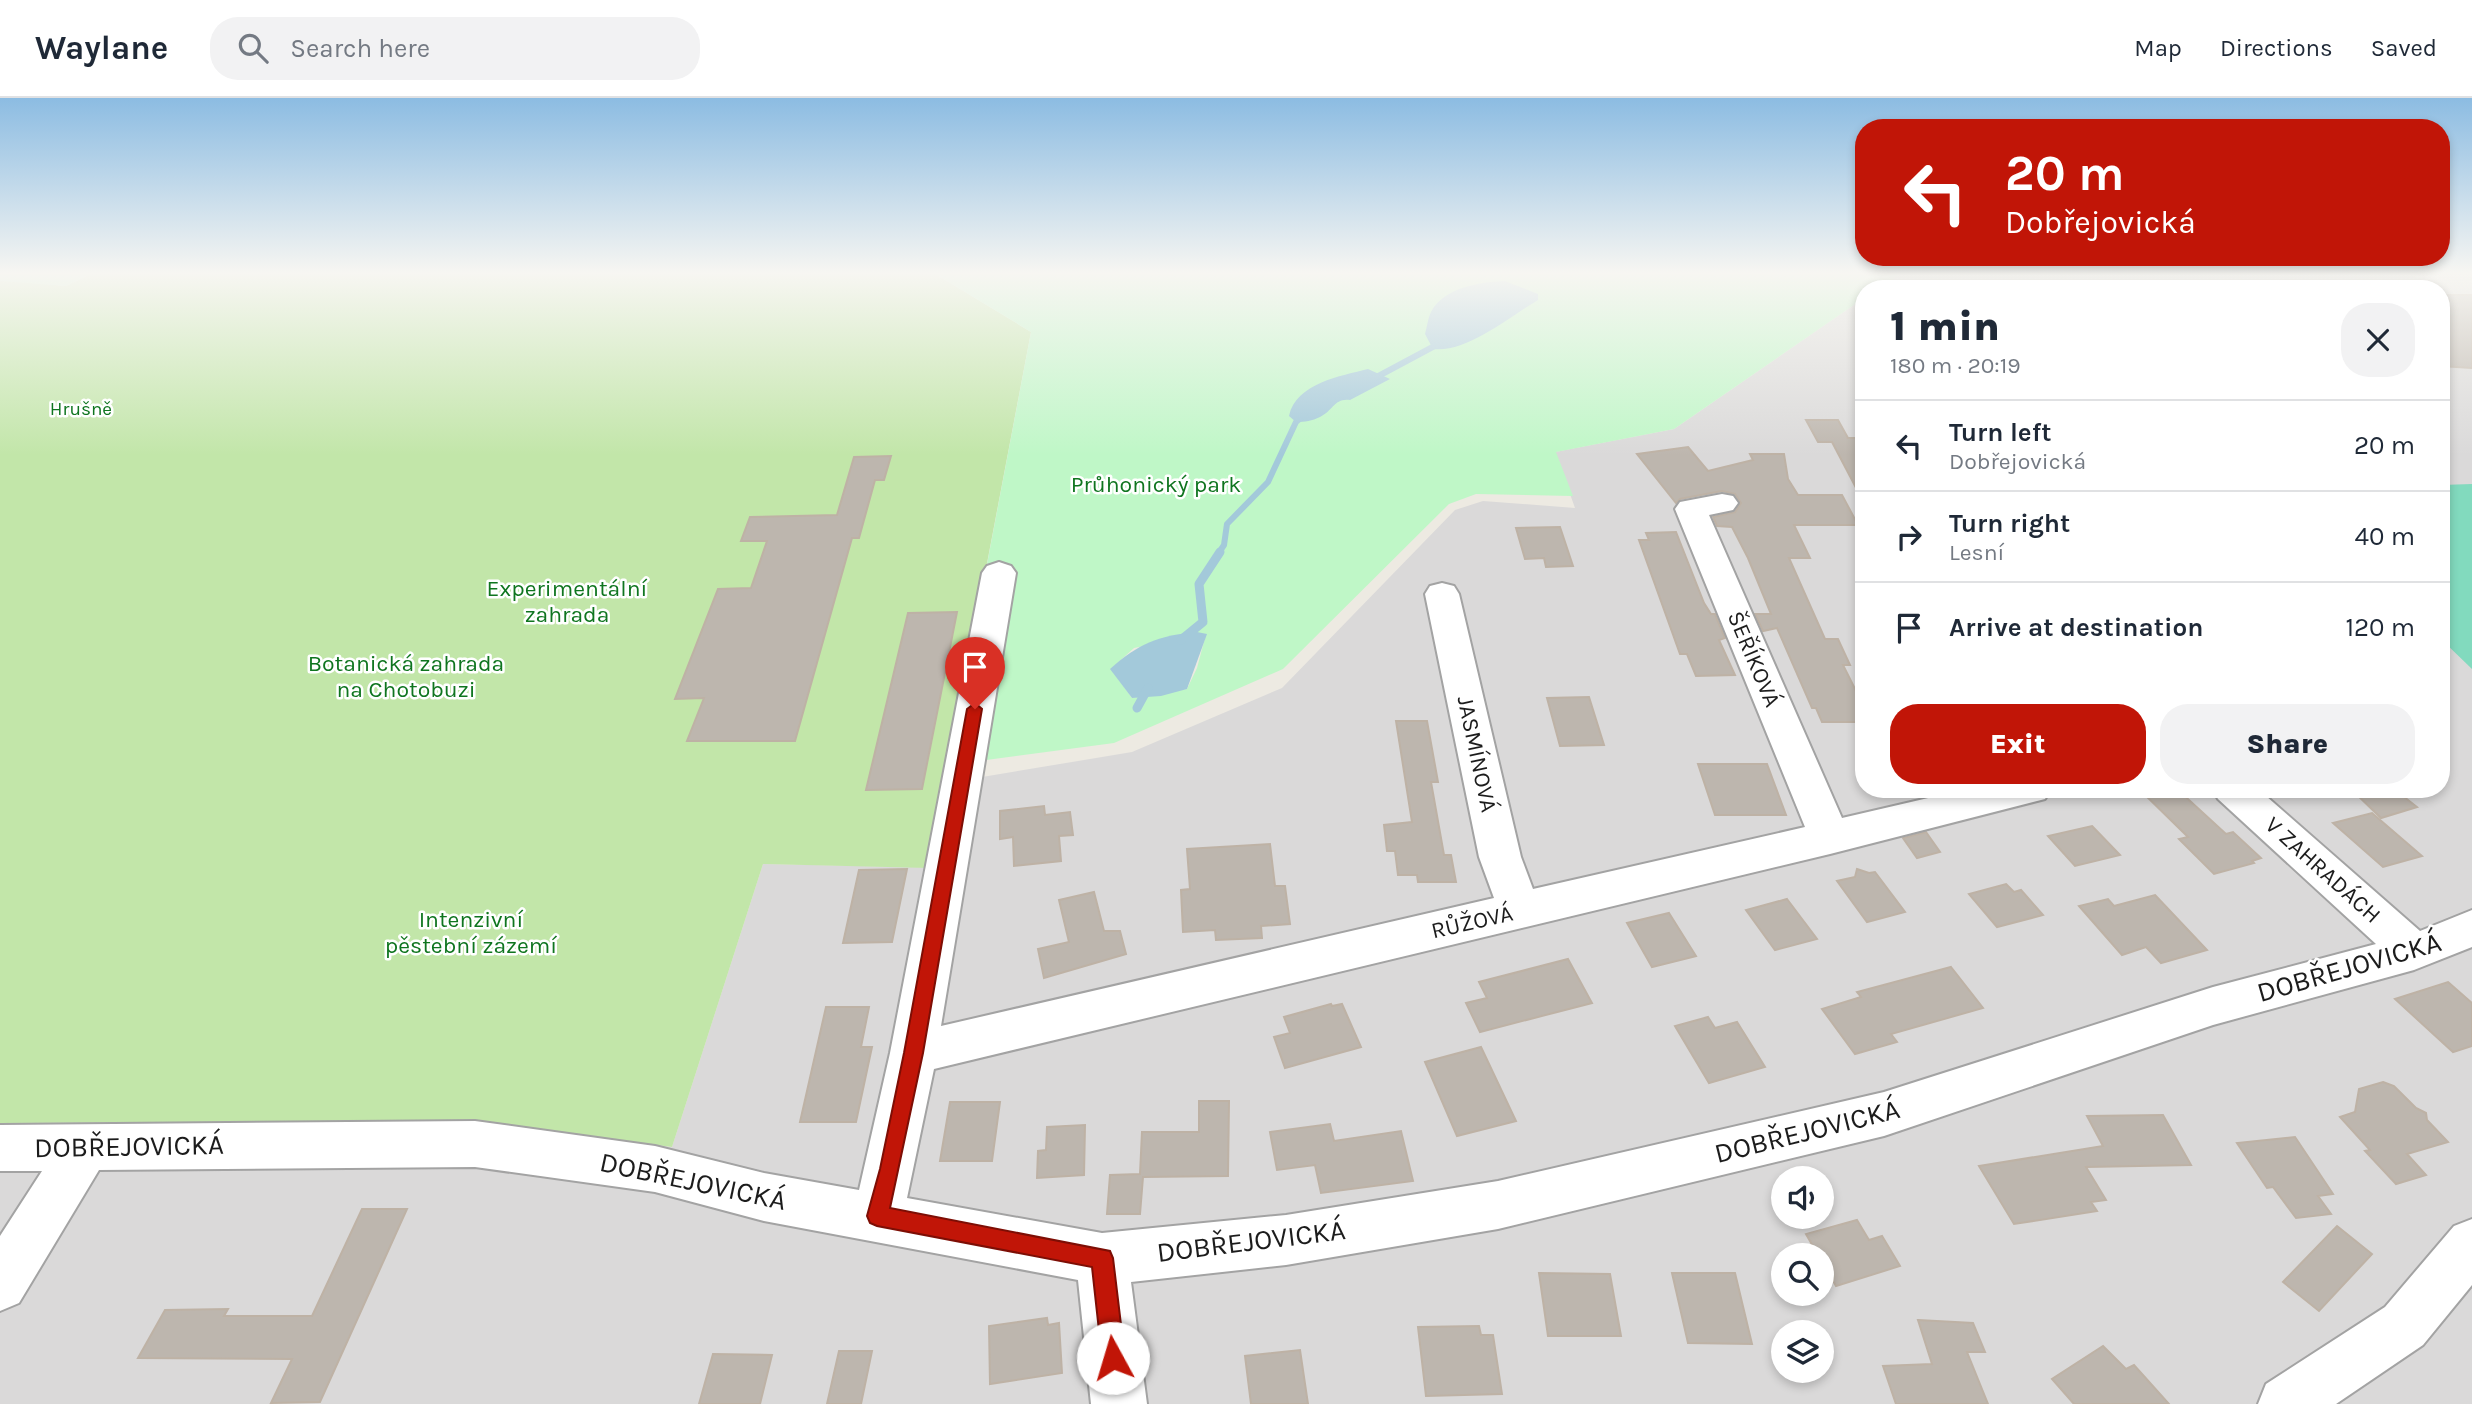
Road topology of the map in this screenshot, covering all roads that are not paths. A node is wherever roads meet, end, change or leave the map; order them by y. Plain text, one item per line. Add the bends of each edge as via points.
1 (1722, 503) dead end
2 (999, 573) dead end
3 (1442, 594) dead end
4 (1994, 798) edge
5 (2242, 798) edge
6 (1830, 838) junction
7 (1520, 911) junction
8 (2472, 928) edge
9 (2414, 952) junction
10 (914, 1053) junction
11 (86, 1146) junction
12 (0, 1148) edge
13 (877, 1216) junction
14 (2472, 1244) edge
15 (1102, 1258) junction
16 (0, 1284) edge
17 (1118, 1404) edge
18 (2286, 1404) edge

1 - 6 street, ŠEŘÍKOVÁ via 1691,509
2 - 10 street
3 - 7 street, JASMÍNOVÁ via 1500,857
4 - 6 street, RŮŽOVÁ
5 - 9 street, V ZAHRADÁCH
6 - 7 street, RŮŽOVÁ
7 - 10 street, RŮŽOVÁ
8 - 9 street, DOBŘEJOVICKÁ
9 - 15 street, DOBŘEJOVICKÁ via 2213,1006 1884,1114 1498,1205 1286,1240
10 - 13 street
11 - 12 street, DOBŘEJOVICKÁ
11 - 13 street, DOBŘEJOVICKÁ via 475,1144 655,1169 764,1197
11 - 16 street
13 - 15 street, DOBŘEJOVICKÁ
14 - 18 street via 2404,1325
15 - 17 street

